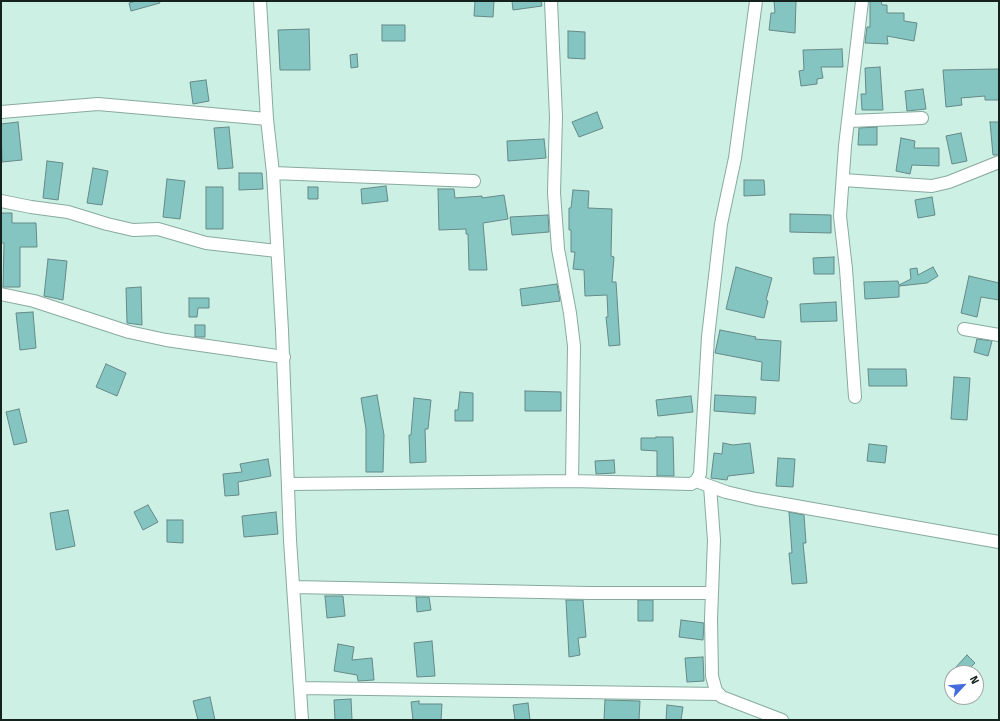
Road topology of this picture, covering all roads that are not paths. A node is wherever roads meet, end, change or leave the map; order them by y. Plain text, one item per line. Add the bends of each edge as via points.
1 (260, 1) edge
2 (551, 1) edge
3 (756, 1) edge
4 (862, 1) edge
5 (1, 112) edge
6 (922, 118) dead end
7 (267, 120) junction
8 (848, 121) junction
9 (999, 162) edge
10 (273, 173) junction
11 (843, 180) junction
12 (474, 181) dead end
13 (1, 200) edge
14 (277, 251) junction
15 (1, 294) edge
16 (964, 329) dead end
17 (999, 335) edge
18 (284, 357) junction
19 (855, 397) dead end
20 (572, 481) junction
21 (696, 481) junction
22 (288, 484) junction
23 (710, 486) junction
24 (999, 542) edge
25 (293, 587) junction
26 (712, 593) junction
27 (300, 688) junction
28 (719, 694) junction
29 (302, 720) edge
30 (782, 720) edge

1 - 7 street
2 - 20 street via 556,117 554,193 558,249 574,346
3 - 21 street via 734,158 721,224 708,336 700,474
4 - 8 street
5 - 7 street via 98,104
6 - 8 street
7 - 10 street
8 - 11 street
9 - 11 street via 932,186
10 - 12 street
10 - 14 street
11 - 19 street via 840,216
13 - 14 street via 68,212 133,230 158,229 206,243
14 - 18 street
15 - 18 street via 34,301 129,332 166,340
16 - 17 street
18 - 22 street
20 - 21 street via 691,484
20 - 22 street
21 - 23 street
22 - 25 street
23 - 24 street via 756,499
23 - 26 street via 714,540
25 - 26 street
25 - 27 street
26 - 28 street via 712,676
27 - 28 street
27 - 29 street
28 - 30 street

